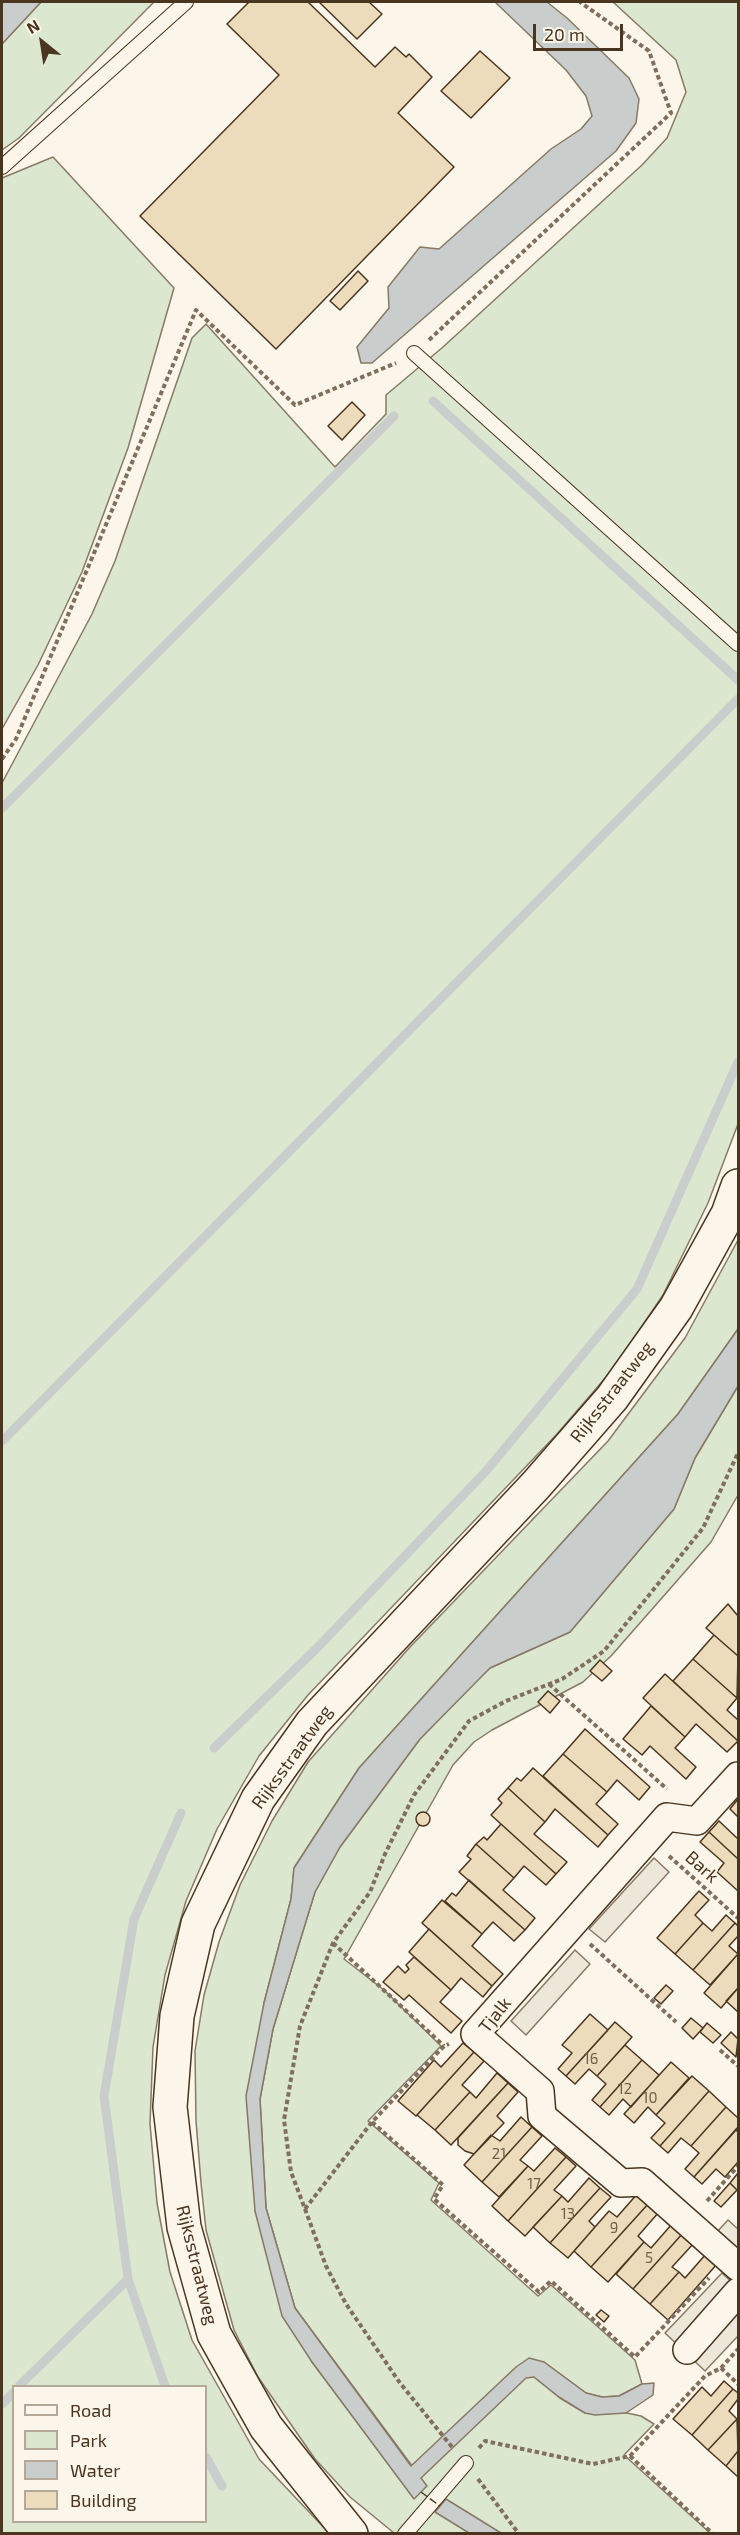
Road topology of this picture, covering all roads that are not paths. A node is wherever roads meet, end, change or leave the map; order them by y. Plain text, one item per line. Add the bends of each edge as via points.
1 (186, 2) edge
2 (2, 167) edge
3 (414, 353) road end
4 (738, 644) edge
5 (738, 1186) edge
6 (738, 1776) edge
7 (733, 2262) edge
8 (738, 2292) edge
9 (687, 2350) dead end
10 (466, 2463) road end
11 (350, 2529) edge
12 (405, 2534) edge

1 - 2 lane
3 - 4 lane
5 - 11 main road, Rijksstraatweg via 728,1214 676,1308 612,1398 536,1485 312,1723 258,1799 198,1924 177,2016 170,2107 184,2227 214,2334 266,2427
6 - 7 street, Tjalk via 697,1821 667,1817 476,2034 540,2091 542,2116 621,2184 642,2182
8 - 9 street
10 - 12 lane

